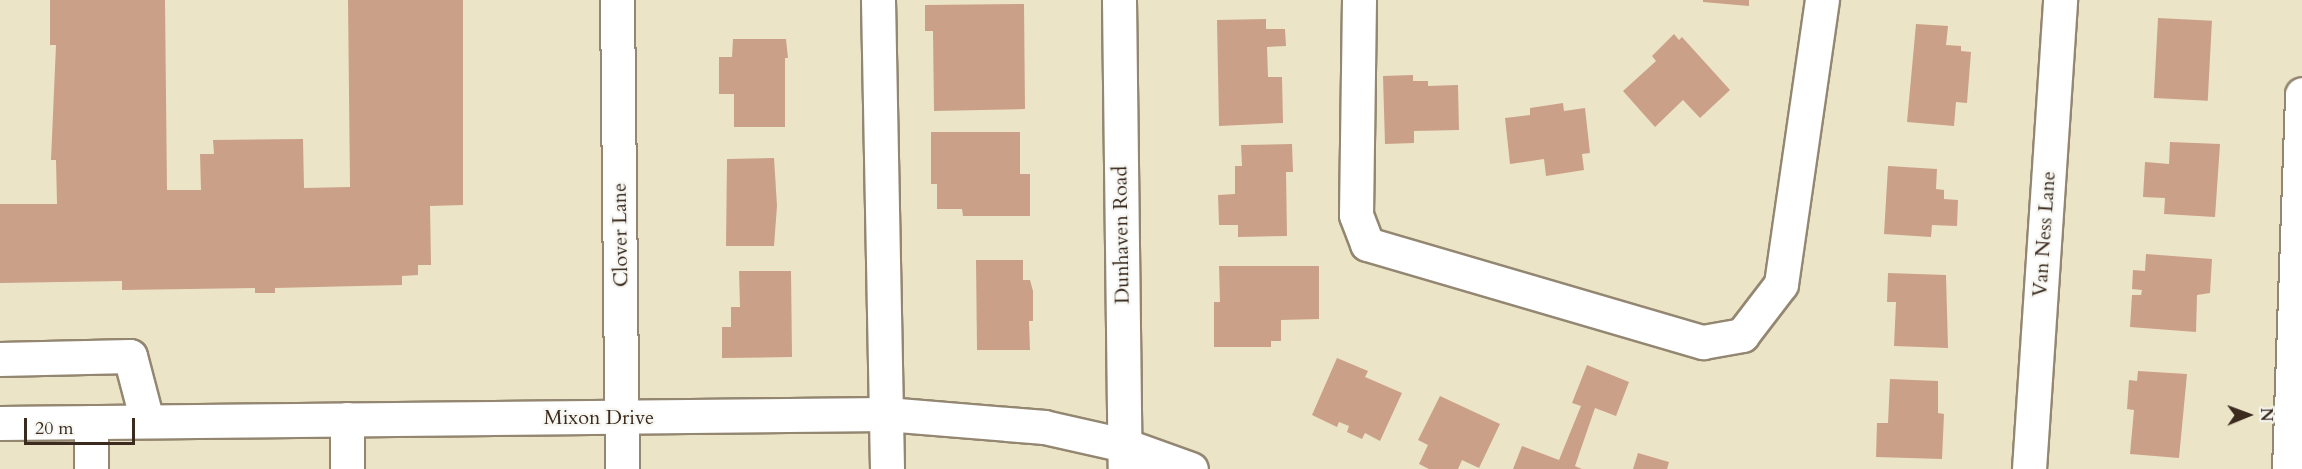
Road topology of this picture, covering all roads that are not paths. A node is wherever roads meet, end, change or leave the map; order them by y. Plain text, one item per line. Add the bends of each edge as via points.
1 (617, 0) edge
2 (878, 0) edge
3 (1119, 0) edge
4 (1359, 0) edge
5 (1822, 0) edge
6 (2060, 0) edge
7 (2302, 94) edge
8 (2298, 334) edge
9 (0, 358) edge
10 (886, 414) junction
11 (621, 416) junction
12 (346, 419) junction
13 (91, 422) junction
14 (147, 422) junction
15 (0, 423) edge
16 (1124, 457) edge
17 (91, 469) edge
18 (347, 469) edge
19 (622, 469) edge
20 (887, 469) edge
21 (1191, 469) edge
22 (2029, 469) edge
23 (2289, 469) edge

1 - 11 street, Clover Lane
2 - 10 street
3 - 16 street, Dunhaven Road
4 - 5 street via 1356,215 1367,244 1703,342 1742,335 1781,284
6 - 22 street, Van Ness Lane
7 - 8 street
8 - 23 street
9 - 14 street via 130,356
10 - 11 street, Mixon Drive
10 - 16 street, Mixon Drive via 1044,427
10 - 20 street
11 - 12 street, Mixon Drive
11 - 19 street, Clover Lane
12 - 14 street, Mixon Drive
12 - 18 street
13 - 14 street, Mixon Drive
13 - 15 street, Mixon Drive
13 - 17 street
16 - 21 street, Mixon Drive

